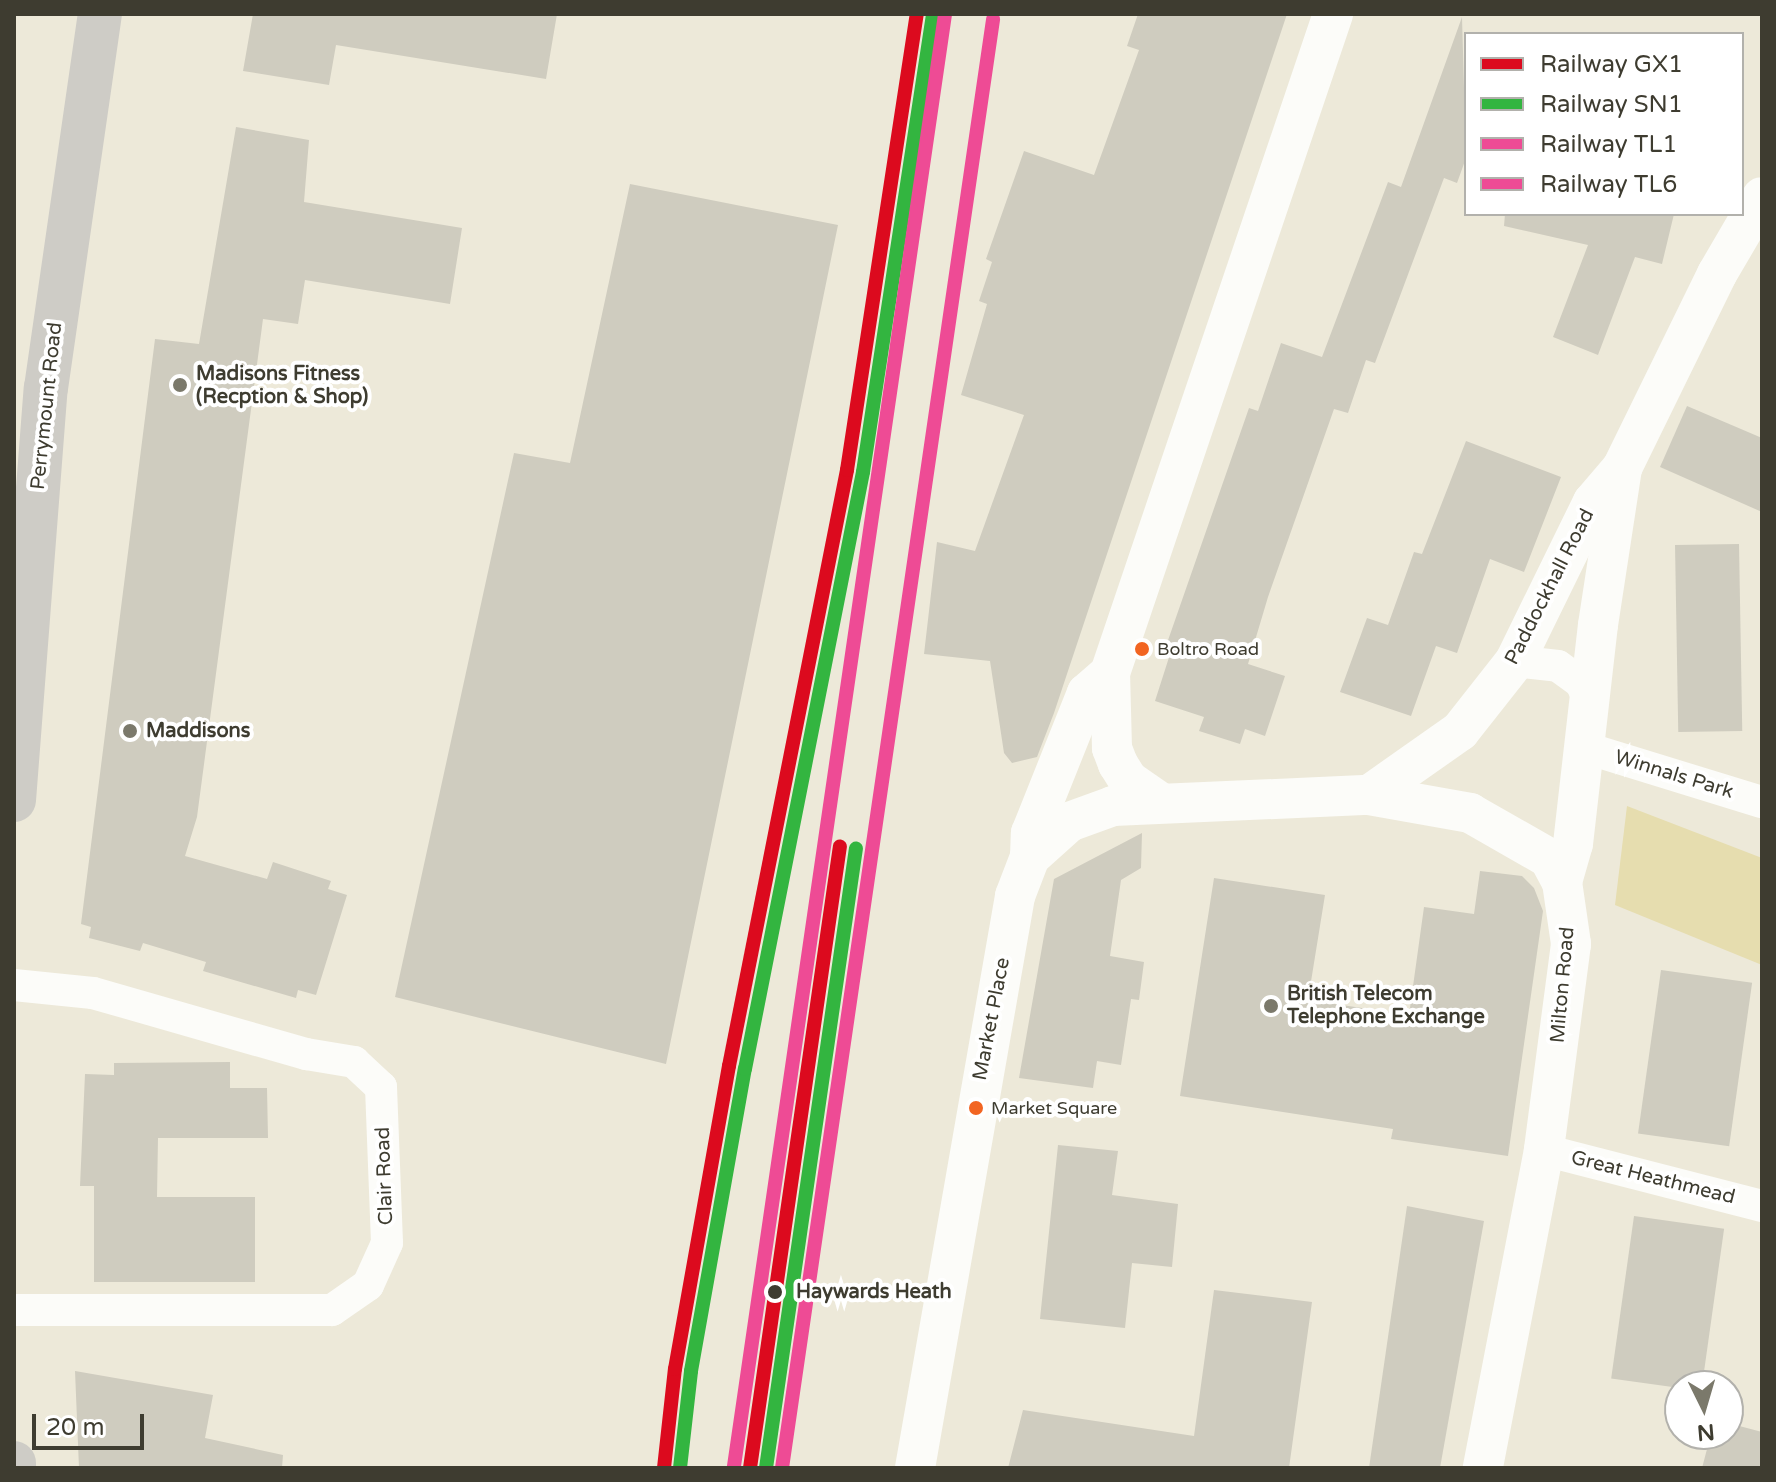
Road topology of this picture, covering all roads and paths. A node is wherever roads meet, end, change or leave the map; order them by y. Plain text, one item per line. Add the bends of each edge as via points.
1 (100, 14) edge
2 (1333, 14) edge
3 (1762, 197) edge
4 (1752, 237) edge
5 (1622, 468) junction
6 (1515, 661) junction
7 (1110, 673) junction
8 (1589, 700) junction
9 (1586, 748) junction
10 (1369, 795) junction
11 (14, 800) edge
12 (1158, 801) junction
13 (1762, 802) edge
14 (1030, 857) junction
15 (1562, 882) junction
16 (14, 985) edge
17 (1544, 1150) junction
18 (1762, 1206) edge
19 (14, 1310) edge
20 (921, 1461) edge
21 (1483, 1468) edge

1 - 11 main road, Perrymount Road via 46,388
2 - 7 street
3 - 4 street, Paddockhall Road
4 - 5 street, Paddockhall Road
5 - 6 street, Paddockhall Road via 1593,502
5 - 8 street, Paddockhall Road
6 - 8 street via 1558,666 1581,683
6 - 10 street, Paddockhall Road via 1460,731
7 - 12 street via 1115,756 1128,780
7 - 14 street via 1087,693 1031,833
8 - 9 street, Paddockhall Road
9 - 13 street, Winnals Park
9 - 15 street, Paddockhall Road via 1573,844
10 - 12 street, Milton Road
10 - 15 street, Milton Road via 1470,813 1528,842 1549,858
12 - 14 street, Milton Road via 1087,812
14 - 20 street, Market Place via 1015,896
15 - 17 street, Milton Road via 1571,944
16 - 19 street, Clair Road via 93,993 306,1054 354,1062 381,1087 387,1243 368,1285 332,1310
17 - 18 street, Great Heathmead
17 - 21 street, Milton Road

